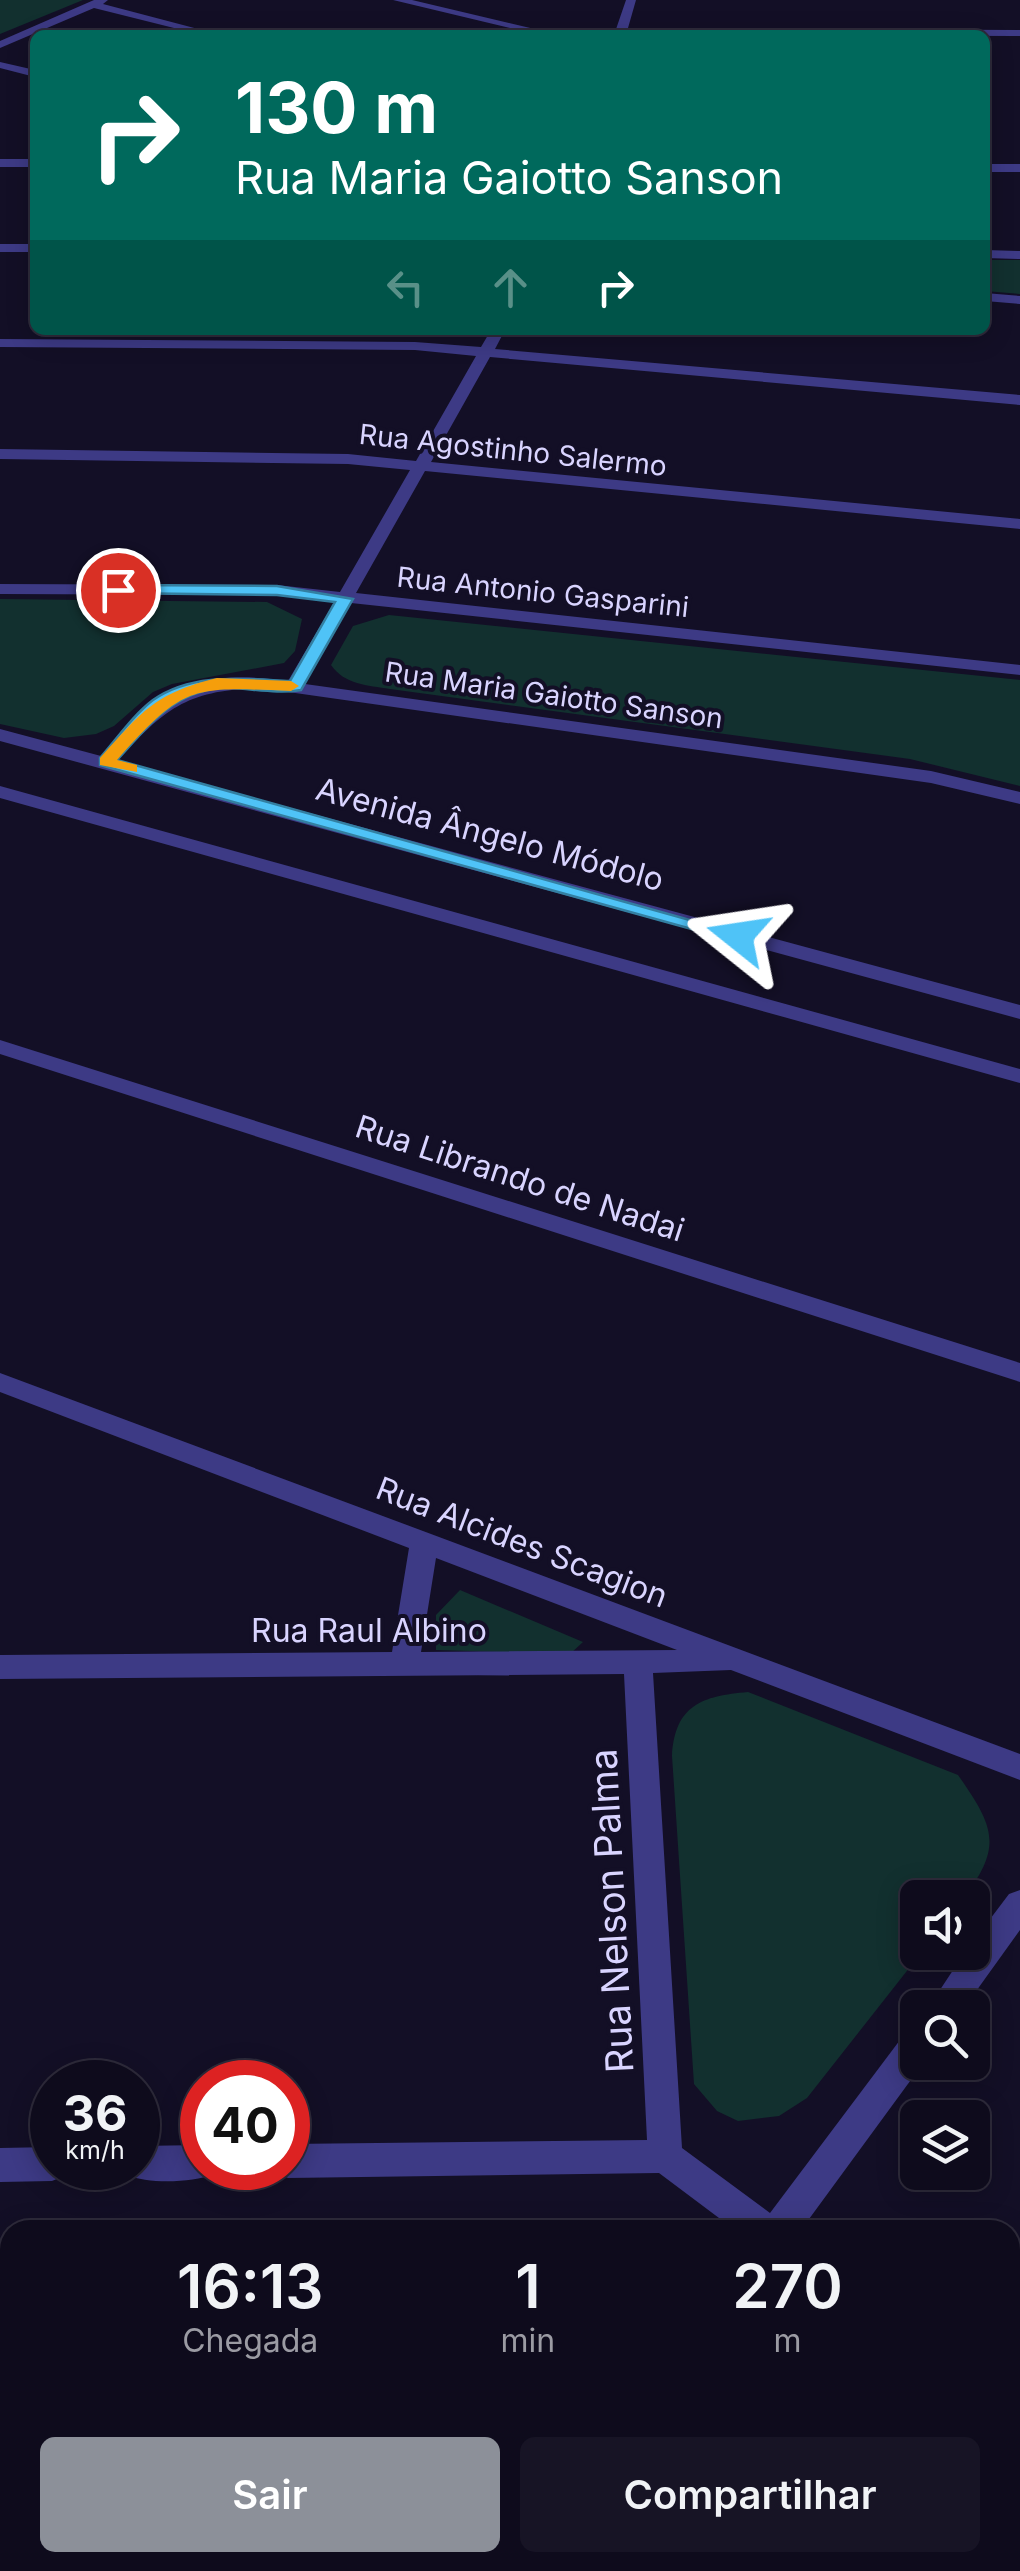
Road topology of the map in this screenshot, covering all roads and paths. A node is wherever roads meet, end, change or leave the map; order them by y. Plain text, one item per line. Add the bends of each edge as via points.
1 (398, 0) edge
2 (630, 0) edge
3 (97, 2) edge
4 (32, 30) edge
5 (197, 30) edge
6 (532, 30) edge
7 (621, 30) edge
8 (30, 31) edge
9 (1020, 33) edge
10 (990, 34) edge
11 (0, 44) edge
12 (0, 65) edge
13 (30, 73) edge
14 (0, 163) edge
15 (30, 163) edge
16 (990, 168) edge
17 (1020, 168) edge
18 (0, 248) edge
19 (30, 248) edge
20 (990, 254) edge
21 (1020, 254) edge
22 (990, 297) edge
23 (1020, 300) edge
24 (495, 335) edge
25 (0, 343) edge
26 (486, 352) junction
27 (1020, 400) edge
28 (0, 454) edge
29 (421, 465) junction
30 (1020, 524) edge
31 (0, 589) edge
32 (345, 599) junction
33 (1020, 670) edge
34 (295, 686) junction
35 (0, 735) edge
36 (106, 762) junction
37 (0, 792) edge
38 (1020, 798) edge
39 (1020, 1012) edge
40 (0, 1046) edge
41 (1020, 1076) edge
42 (1020, 1374) edge
43 (0, 1382) edge
44 (424, 1543) junction
45 (738, 1661) junction
46 (638, 1663) junction
47 (404, 1665) junction
48 (0, 1667) edge
49 (1020, 1767) edge
50 (1020, 1904) edge
51 (957, 1990) edge
52 (900, 2067) edge
53 (665, 2156) junction
54 (310, 2161) edge
55 (30, 2164) edge
56 (0, 2165) edge
57 (751, 2220) edge
58 (786, 2220) edge

1 - 6 street
2 - 7 street
3 - 4 street
3 - 5 street
8 - 11 street
9 - 10 street
12 - 13 street
14 - 15 street
16 - 17 street
18 - 19 street
20 - 21 street
22 - 23 street
24 - 26 street
25 - 26 street
26 - 27 street
26 - 29 street
28 - 29 street, Rua Agostinho Salermo
29 - 30 street, Rua Agostinho Salermo
29 - 32 street
31 - 32 street, Rua Antonio Gasparini via 277,590
32 - 33 street, Rua Antonio Gasparini
32 - 34 street
34 - 36 street, Rua Maria Gaiotto Sanson via 217,683 184,691 158,704
34 - 38 street, Rua Maria Gaiotto Sanson via 931,777
35 - 36 street, Avenida Ângelo Módolo
36 - 39 street, Avenida Ângelo Módolo
37 - 41 street
40 - 42 street, Rua Librando de Nadai
43 - 44 street, Rua Alcides Scagion
44 - 45 street, Rua Alcides Scagion
44 - 47 street
45 - 46 street, Rua Raul Albino
45 - 49 street, Rua Alcides Scagion
46 - 47 street, Rua Raul Albino
46 - 53 street, Rua Nelson Palma
47 - 48 street, Rua Raul Albino
50 - 51 street
52 - 58 street
53 - 54 street
53 - 57 street
55 - 56 street

